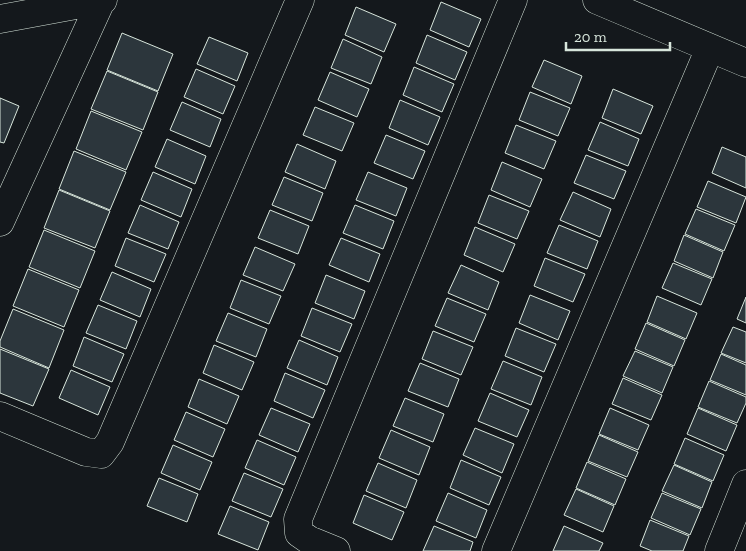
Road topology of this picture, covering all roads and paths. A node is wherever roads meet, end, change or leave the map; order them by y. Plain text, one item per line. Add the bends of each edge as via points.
1 (102, 0) edge
2 (300, 0) edge
3 (513, 0) edge
4 (597, 0) edge
5 (0, 19) edge
6 (710, 48) junction
7 (746, 64) edge
8 (0, 222) edge
9 (0, 416) edge
10 (746, 484) edge
11 (336, 551) edge
12 (496, 551) edge
13 (719, 551) edge

1 - 5 street
1 - 8 street
2 - 9 street via 110,442 100,454 86,452
3 - 11 street via 298,519 299,533
4 - 6 street
6 - 7 street
6 - 12 street
10 - 13 street

